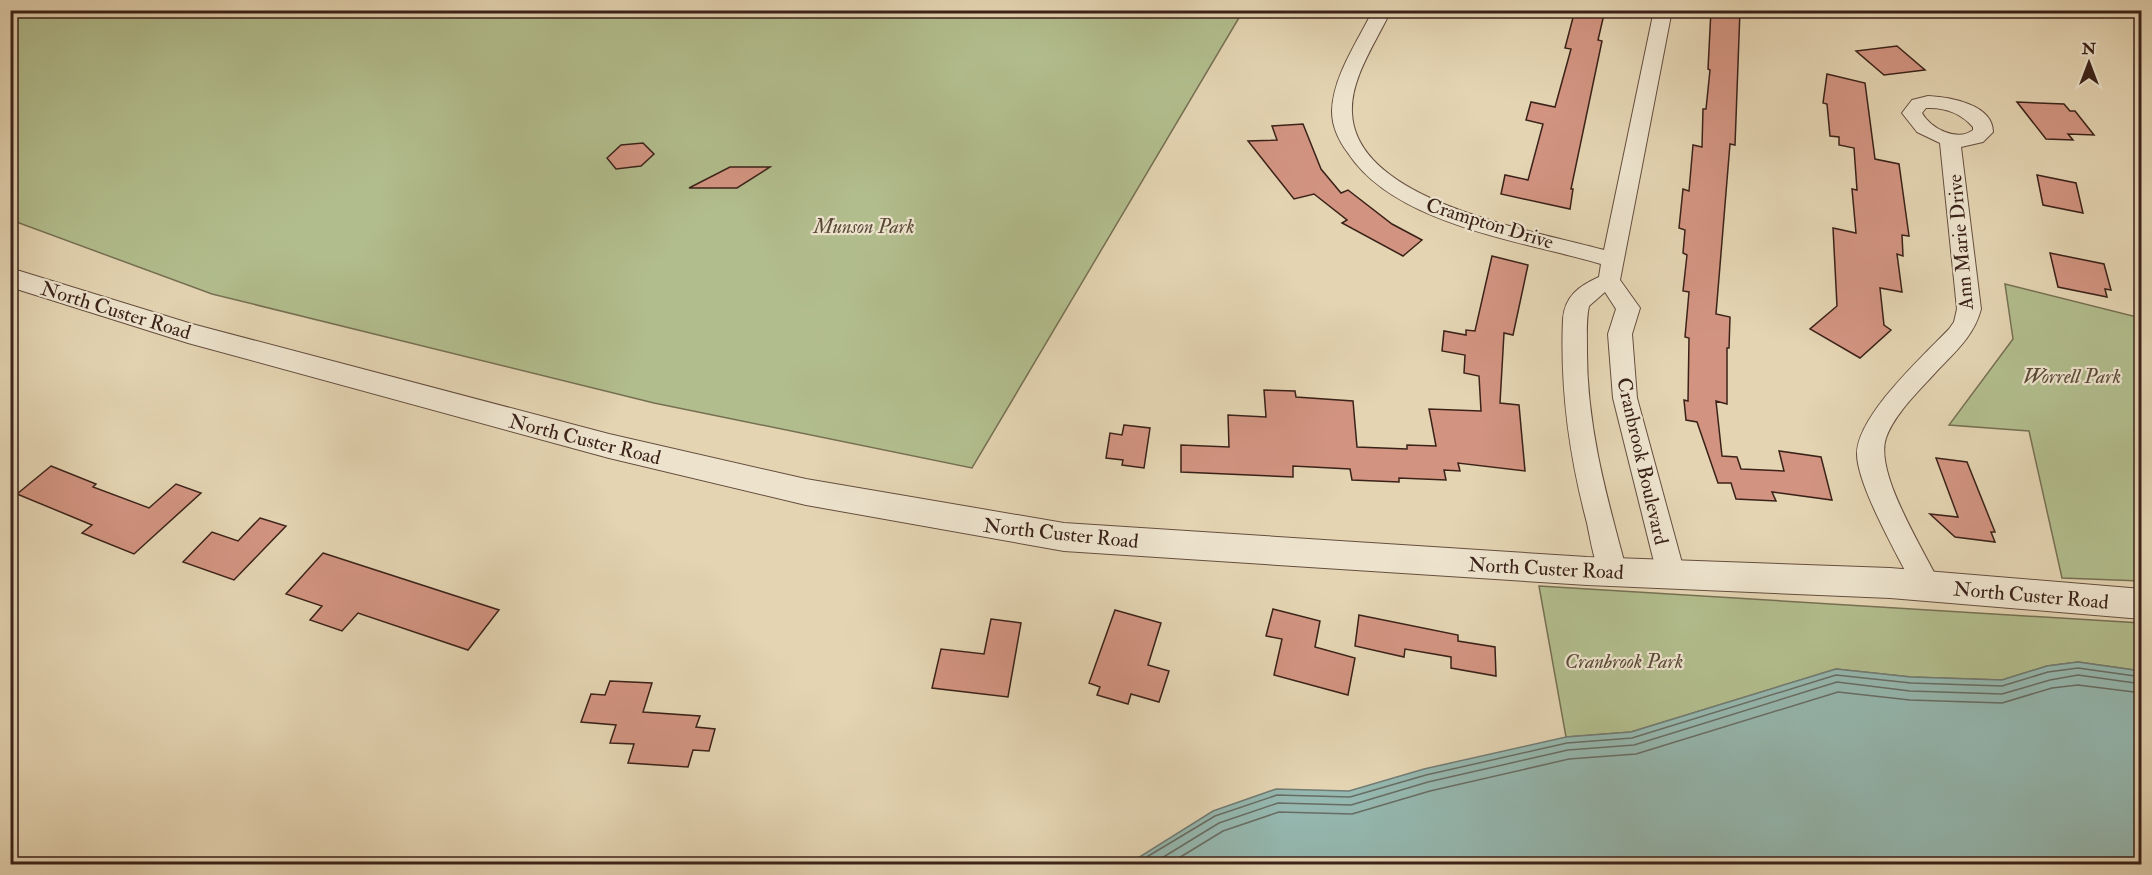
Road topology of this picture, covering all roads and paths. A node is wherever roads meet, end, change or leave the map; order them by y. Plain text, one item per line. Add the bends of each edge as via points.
1 (1382, 10) edge
2 (1663, 10) edge
3 (1950, 139) dead end
4 (1611, 271) junction
5 (10, 277) edge
6 (1612, 572) junction
7 (1671, 574) junction
8 (1927, 586) junction
9 (2142, 604) edge

1 - 4 street, Crampton Drive via 1344,93 1344,131 1357,152 1389,183 1425,205
2 - 4 street
3 - 8 street, Ann Marie Drive via 1969,309 1957,335 1884,418 1870,451 1878,486
4 - 6 street via 1577,306 1573,368 1578,431
4 - 7 street, Cranbrook Boulevard via 1628,308 1620,334 1624,398
5 - 6 street, North Custer Road via 188,333 598,443 904,511 1064,537
6 - 7 street, North Custer Road
7 - 8 street, North Custer Road
8 - 9 street, North Custer Road

